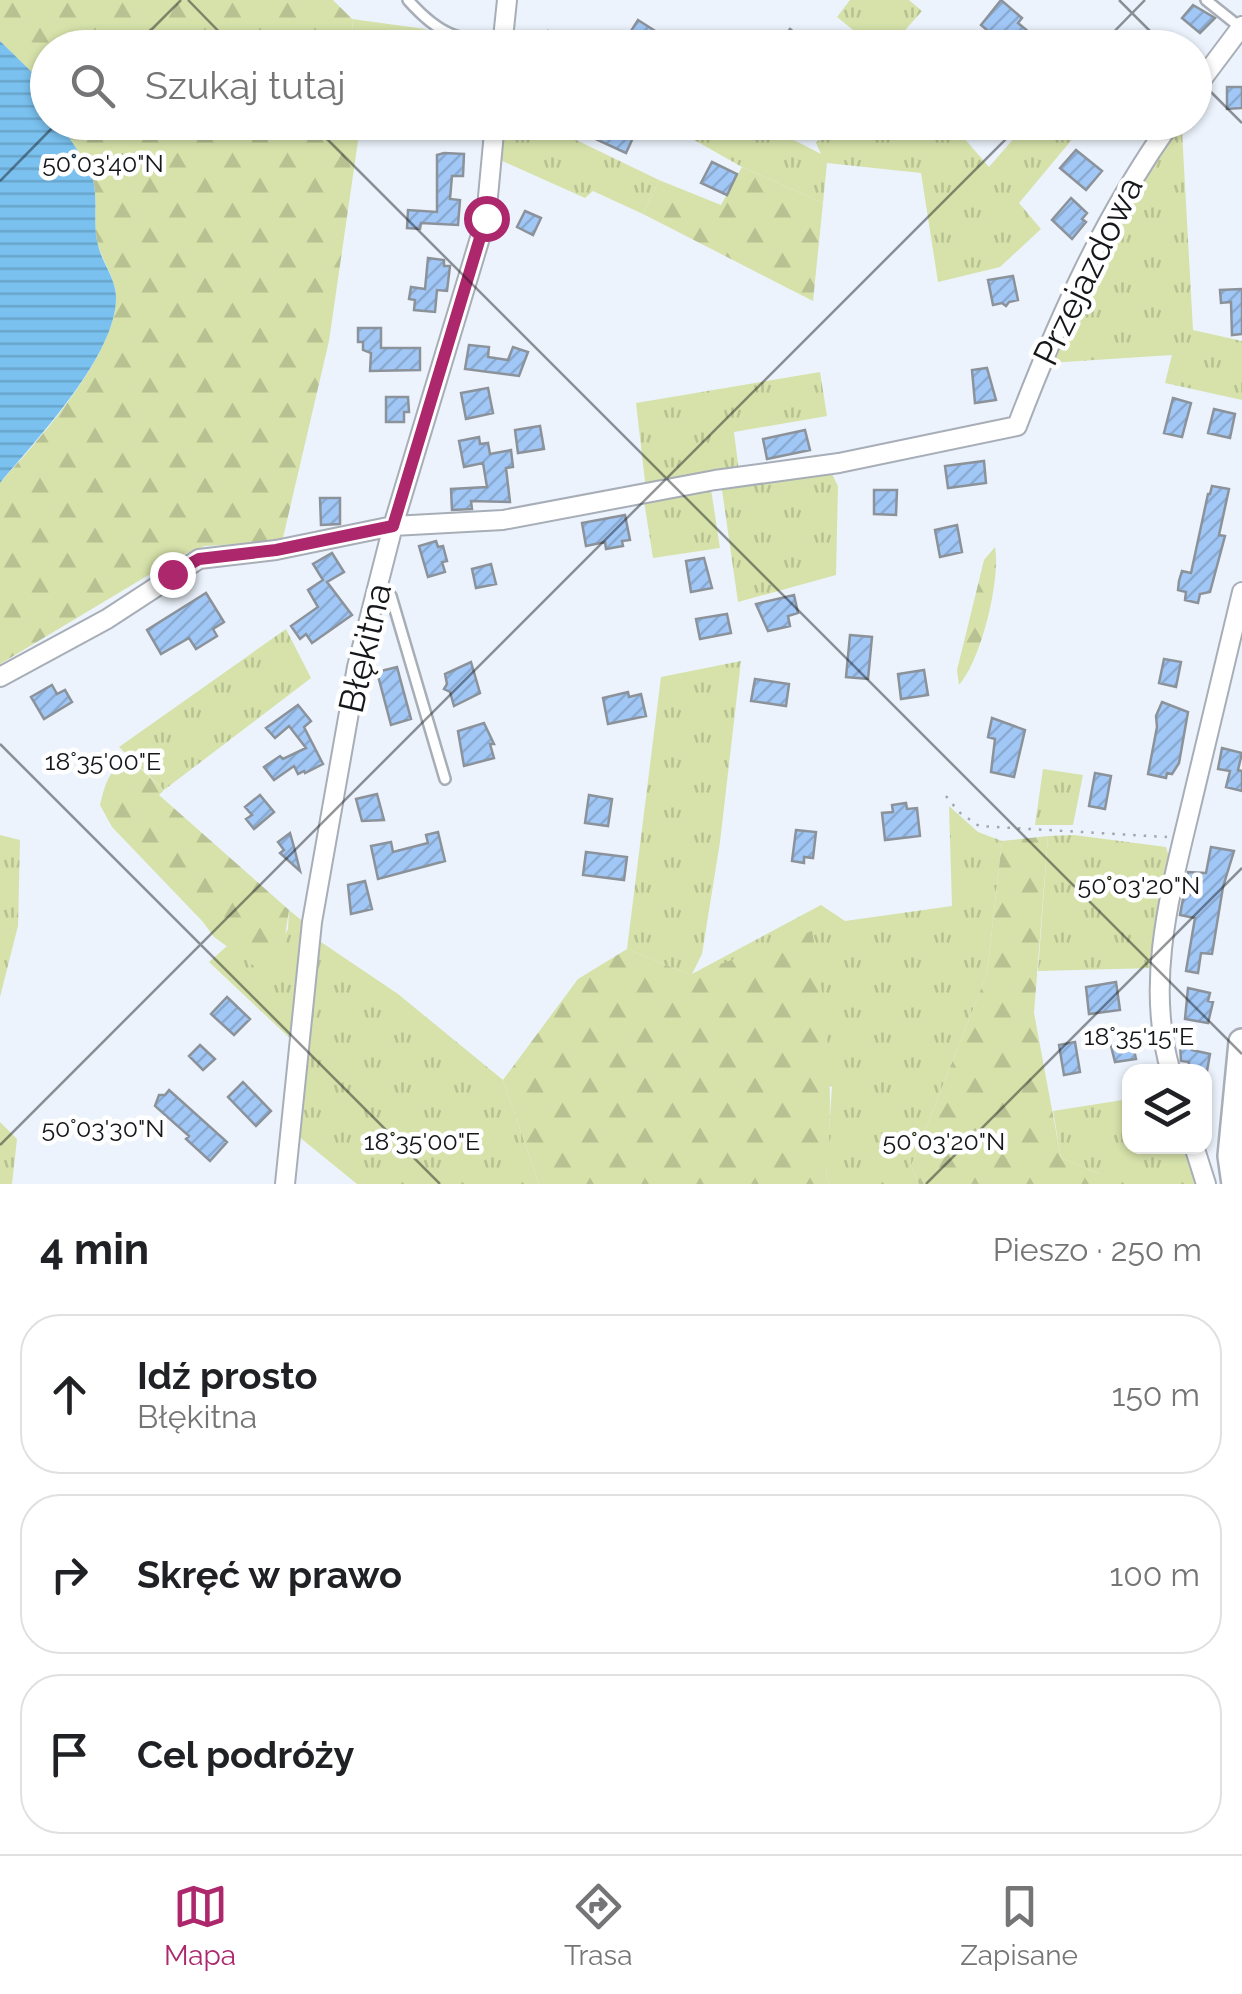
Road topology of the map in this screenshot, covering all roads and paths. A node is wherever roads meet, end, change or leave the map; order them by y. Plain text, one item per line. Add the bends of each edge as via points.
1 (408, 0) edge
2 (507, 0) edge
3 (1206, 0) edge
4 (1241, 27) edge
5 (443, 30) edge
6 (504, 30) edge
7 (1212, 66) edge
8 (493, 140) edge
9 (1158, 140) edge
10 (393, 526) junction
11 (380, 582) junction
12 (1242, 592) edge
13 (0, 676) edge
14 (444, 780) dead end
15 (946, 796) dead end
16 (1183, 841) junction
17 (1242, 1042) edge
18 (1169, 1064) edge
19 (1197, 1154) edge
20 (285, 1184) edge
21 (1206, 1184) edge
22 (1235, 1184) edge

1 - 5 lane
2 - 6 street
3 - 4 lane
4 - 7 street
8 - 10 street, Błękitna via 486,218
9 - 10 street, Przejazdowa via 1083,268 1016,426 503,520
10 - 11 street, Błękitna
10 - 13 street via 199,559 107,619
11 - 14 lane via 391,596
11 - 20 street, Błękitna via 357,667 312,922
12 - 16 street
15 - 16 path via 979,826
16 - 18 street via 1160,971
17 - 22 street via 1231,1156
19 - 21 street

